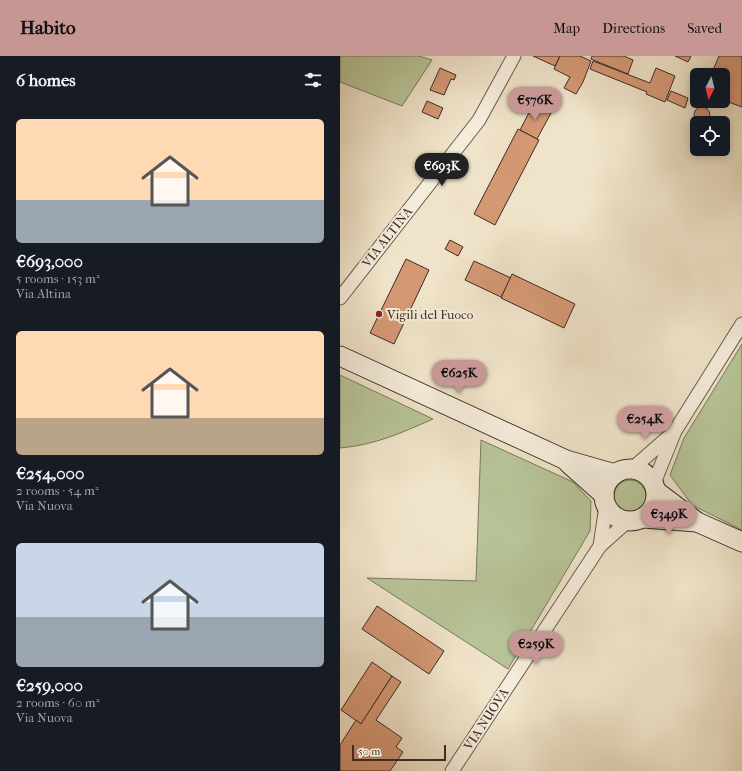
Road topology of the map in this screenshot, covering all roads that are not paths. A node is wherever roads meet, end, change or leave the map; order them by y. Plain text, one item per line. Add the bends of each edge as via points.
1 (514, 56) edge
2 (340, 298) edge
3 (742, 324) edge
4 (340, 356) edge
5 (675, 431) junction
6 (566, 460) junction
7 (624, 471) junction
8 (655, 487) junction
9 (605, 500) junction
10 (636, 519) junction
11 (698, 522) junction
12 (742, 542) edge
13 (600, 546) junction
14 (452, 771) edge

1 - 2 street, VIA ALTINA via 479,120
3 - 5 street
4 - 6 street
5 - 7 street
5 - 8 street
6 - 7 street
6 - 9 street
7 - 8 street via 644,474
7 - 9 street via 607,483
8 - 10 street via 654,506
8 - 11 street
9 - 10 street via 615,516
9 - 13 street, VIA NUOVA
10 - 11 street
10 - 13 street, VIA NUOVA
11 - 12 street
13 - 14 street, VIA NUOVA

